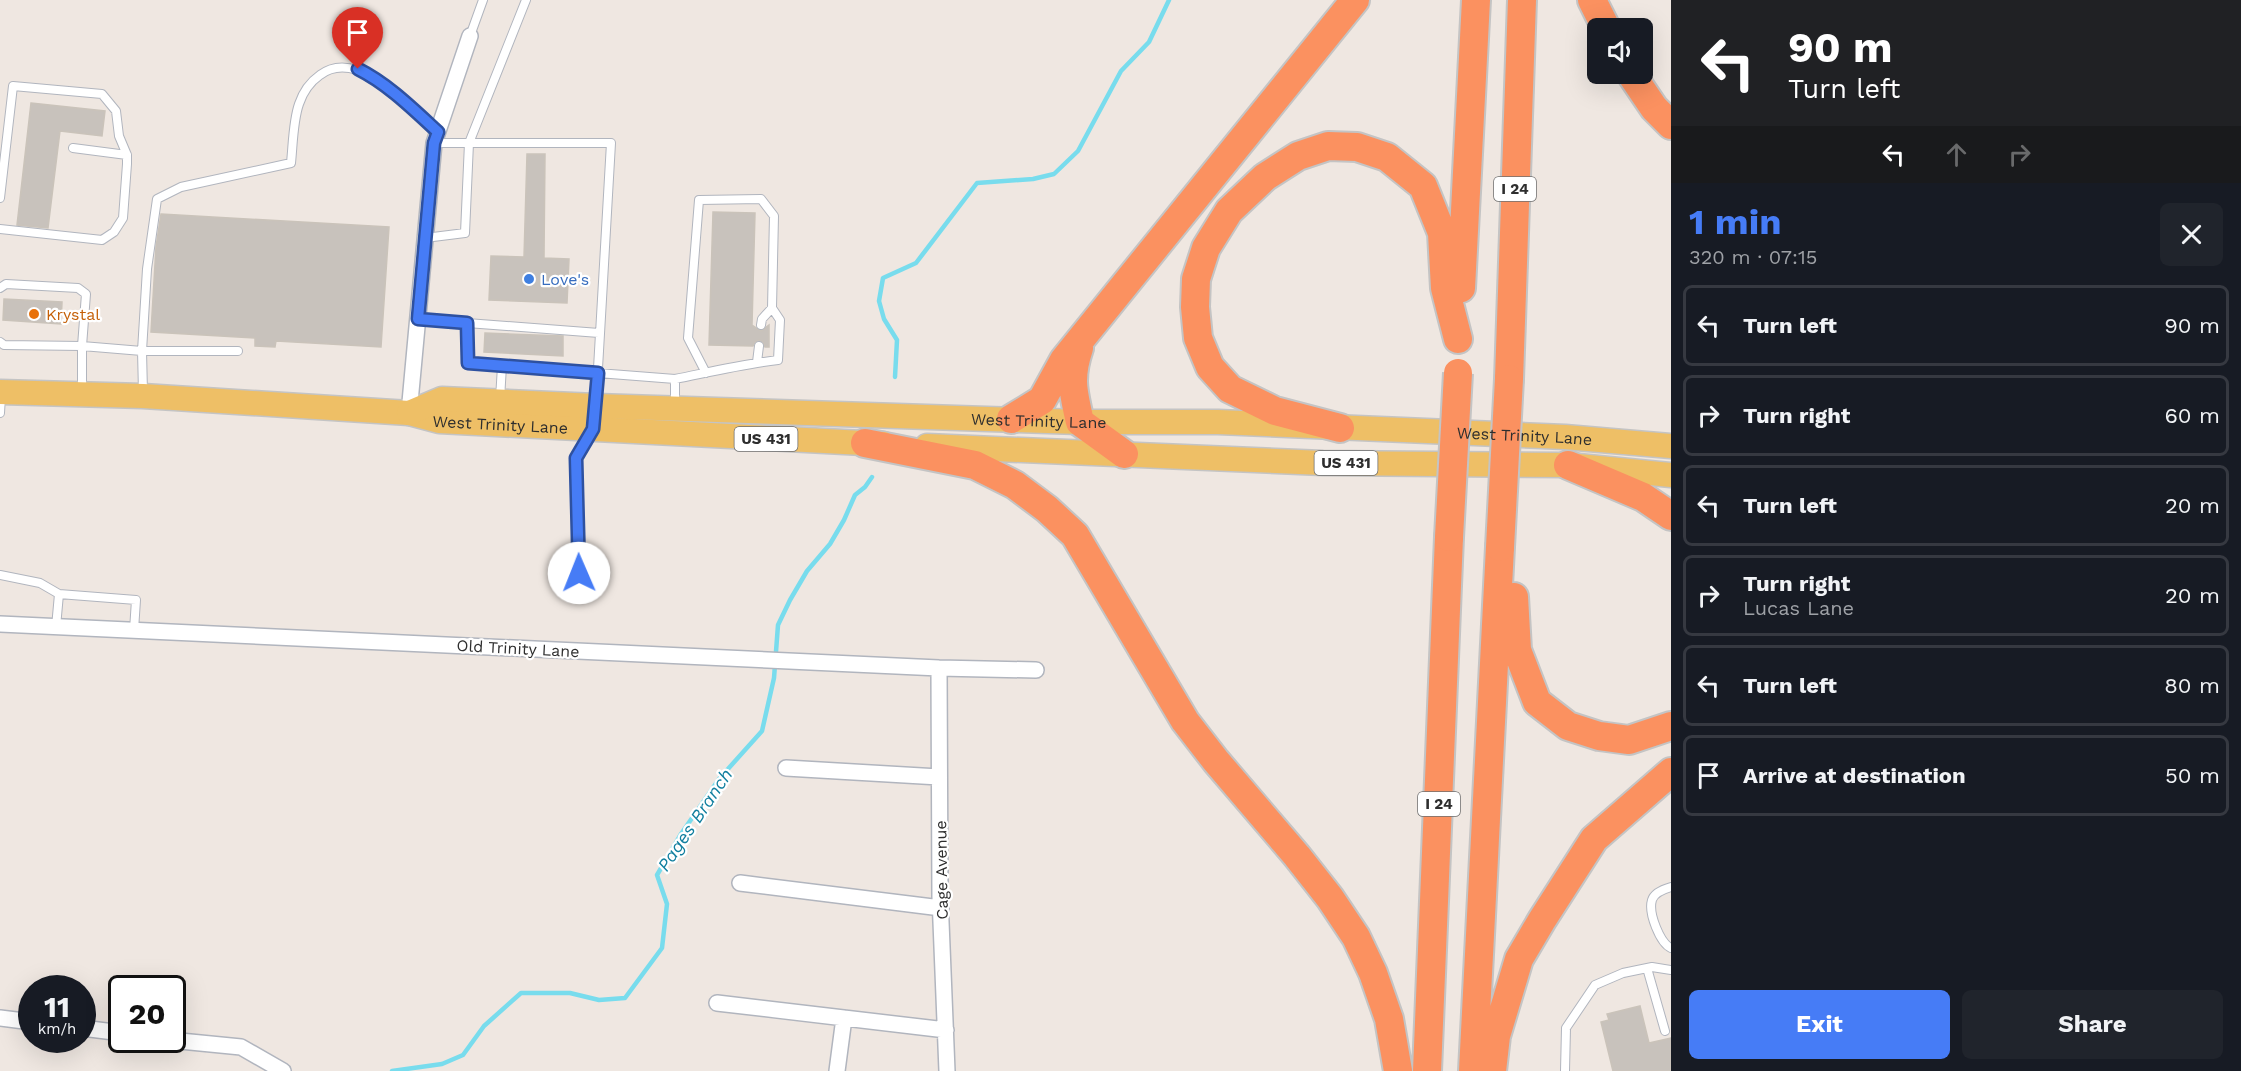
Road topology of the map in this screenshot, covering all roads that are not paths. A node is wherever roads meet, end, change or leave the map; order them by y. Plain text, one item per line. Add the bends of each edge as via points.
1 (483, 0) edge
2 (526, 0) edge
3 (1355, 0) edge
4 (1476, 0) edge
5 (1522, 0) edge
6 (1592, 0) edge
7 (1601, 18) edge
8 (470, 36) joint
9 (1638, 84) edge
10 (1671, 125) edge
11 (436, 137) junction
12 (469, 143) junction
13 (73, 148) dead end
14 (127, 155) junction
15 (0, 198) edge
16 (0, 229) edge
17 (425, 238) junction
18 (0, 288) edge
19 (772, 308) junction
20 (418, 319) junction
21 (467, 323) junction
22 (761, 325) dead end
23 (599, 333) junction
24 (1083, 337) junction
25 (1458, 339) junction
26 (0, 342) edge
27 (82, 346) junction
28 (759, 346) dead end
29 (142, 351) junction
30 (238, 351) dead end
31 (757, 363) junction
32 (502, 366) junction
33 (598, 373) junction
34 (706, 373) junction
35 (675, 379) junction
36 (82, 394) junction
37 (143, 396) junction
38 (1, 399) edge
39 (409, 412) junction
40 (499, 413) junction
41 (595, 418) junction
42 (1011, 419) junction
43 (675, 421) junction
44 (1080, 422) junction
45 (1341, 428) junction
46 (865, 443) junction
47 (1671, 446) edge
48 (1124, 454) junction
49 (1568, 465) junction
50 (1671, 475) edge
51 (1671, 516) edge
52 (1500, 547) junction
53 (579, 573) dead end
54 (0, 575) edge
55 (59, 594) junction
56 (0, 624) edge
57 (56, 627) junction
58 (134, 630) junction
59 (939, 668) junction
60 (1036, 670) dead end
61 (1671, 726) edge
62 (786, 768) dead end
63 (1671, 772) edge
64 (939, 777) junction
65 (740, 884) dead end
66 (1671, 887) edge
67 (941, 908) junction
68 (1671, 948) edge
69 (1647, 968) junction
70 (1671, 970) edge
71 (717, 1003) dead end
72 (0, 1018) edge
73 (844, 1018) junction
74 (18, 1020) edge
75 (946, 1030) junction
76 (1665, 1031) dead end
77 (186, 1042) edge
78 (283, 1071) edge
79 (837, 1071) edge
80 (947, 1071) edge
81 (1398, 1071) edge
82 (1427, 1071) edge
83 (1473, 1071) edge
84 (1492, 1071) edge
85 (1565, 1071) edge

1 - 8 lane
2 - 12 lane
3 - 24 highway
4 - 25 highway, I 24
5 - 52 highway, I 24, bridge
6 - 7 highway
8 - 11 street
9 - 10 highway
11 - 12 lane
11 - 17 street
11 - 29 lane via 372,76 343,66 327,69 310,82 298,105 291,163 181,188 157,199 147,269
12 - 17 lane via 465,233
12 - 23 lane via 611,143
13 - 14 lane
14 - 15 lane via 119,136 116,111 102,94 13,86
14 - 16 lane via 123,218 114,232 102,240
17 - 20 street
18 - 27 lane via 6,284 78,288 86,294
19 - 22 lane
19 - 31 lane via 780,320 778,360
19 - 34 lane via 774,216 761,199 699,200 688,339
20 - 21 lane
20 - 39 street
21 - 23 lane
21 - 32 lane via 468,363
23 - 33 lane
24 - 42 highway via 1064,360 1042,400
24 - 44 highway via 1072,384
25 - 45 highway via 1445,288 1442,233 1423,186 1387,157 1357,147 1318,149 1298,156 1265,177 1228,211 1206,248 1196,279 1198,338 1210,367 1230,389 1275,411
25 - 82 highway, I 24, bridge
26 - 27 lane
27 - 29 lane
27 - 36 lane
28 - 31 lane
29 - 30 lane
29 - 37 lane
31 - 34 lane
32 - 33 lane
32 - 40 lane
33 - 35 lane
33 - 41 lane
34 - 35 lane
35 - 43 lane
36 - 37 main road, West Trinity Lane / US 431
36 - 38 main road, West Trinity Lane / US 431
37 - 39 main road, West Trinity Lane / US 431
39 - 40 main road, West Trinity Lane / US 431 via 439,421
40 - 41 main road, West Trinity Lane / US 431
41 - 43 main road, West Trinity Lane / US 431
41 - 53 lane via 576,458
42 - 43 main road, West Trinity Lane / US 431
42 - 44 main road, West Trinity Lane / US 431
43 - 46 main road, West Trinity Lane / US 431
44 - 45 main road, West Trinity Lane / US 431 via 1218,422
44 - 48 highway
45 - 47 main road, West Trinity Lane / US 431 via 1565,437
46 - 48 main road, West Trinity Lane / US 431
46 - 81 highway via 975,465 1016,485 1075,535 1185,721 1297,856 1356,937 1389,1019
48 - 49 main road, West Trinity Lane / US 431 via 1323,463
49 - 50 main road, West Trinity Lane / US 431
49 - 51 highway via 1643,497
52 - 61 highway via 1514,590 1517,650 1537,702 1568,726 1599,736 1629,740
52 - 83 highway, I 24
54 - 55 lane via 40,583
55 - 57 lane
55 - 58 lane via 136,600
56 - 57 street, Old Trinity Lane
57 - 58 street, Old Trinity Lane
58 - 59 street, Old Trinity Lane
59 - 60 street, Old Trinity Lane
59 - 64 street, Cage Avenue
62 - 64 street
63 - 84 highway via 1594,839 1542,920 1519,959 1496,1036
64 - 67 street, Cage Avenue
65 - 67 street
66 - 68 lane via 1656,894 1651,908 1660,940
67 - 75 street, Cage Avenue
69 - 70 lane
69 - 76 lane
69 - 85 lane via 1596,984 1566,1028
71 - 73 street
72 - 74 street
73 - 75 street
73 - 79 street
75 - 80 street, Cage Avenue
77 - 78 street via 241,1047

